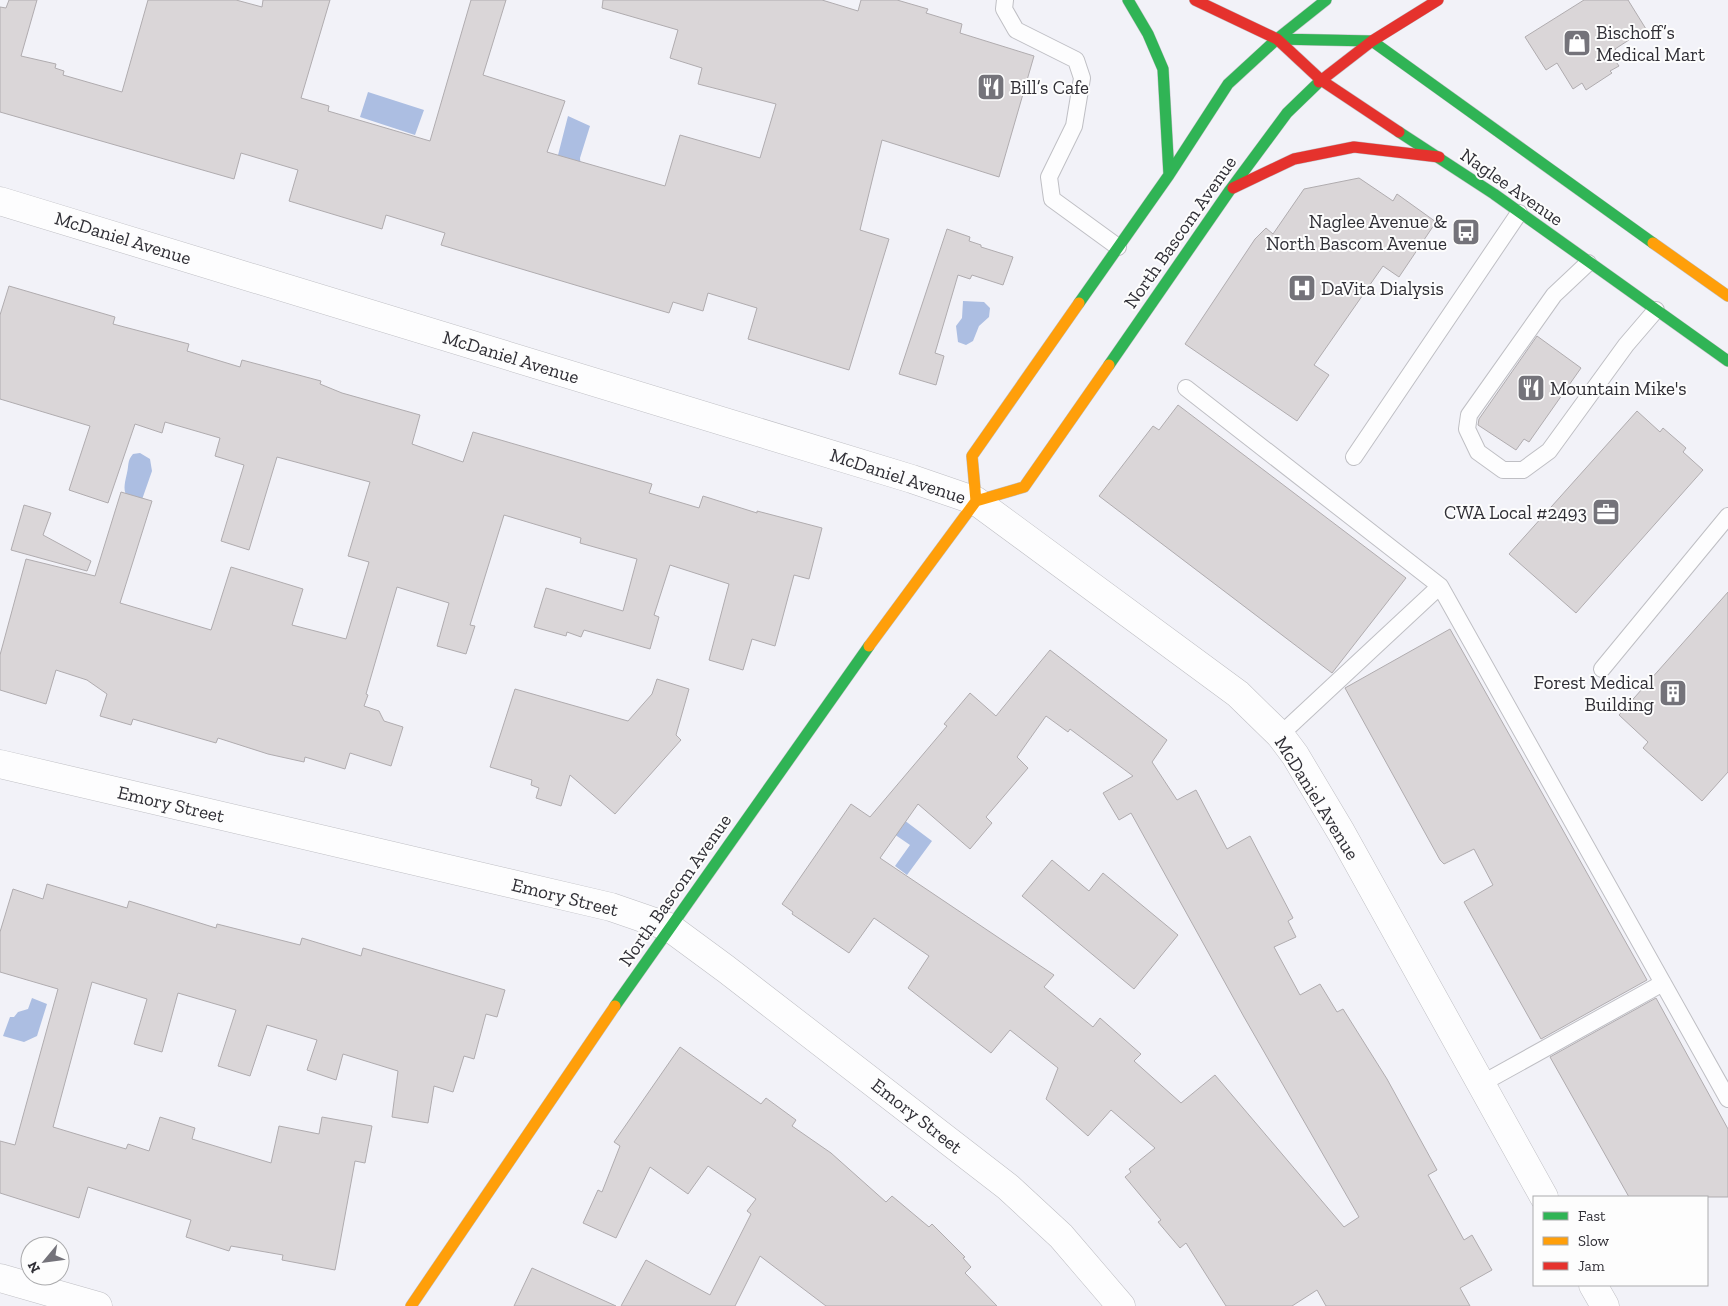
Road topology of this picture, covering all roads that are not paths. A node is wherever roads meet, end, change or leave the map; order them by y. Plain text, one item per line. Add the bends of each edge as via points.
1 (1005, 0) edge
2 (1128, 0) edge
3 (1195, 0) edge
4 (1326, 0) edge
5 (1438, 0) edge
6 (1277, 39) junction
7 (1372, 41) junction
8 (1322, 80) junction
9 (1439, 157) junction
10 (1169, 175) junction
11 (1230, 190) junction
12 (0, 201) edge
13 (1519, 213) junction
14 (1118, 247) junction
15 (1588, 263) junction
16 (1728, 296) edge
17 (1656, 310) junction
18 (1728, 361) edge
19 (1186, 388) dead end
20 (1354, 457) dead end
21 (976, 500) junction
22 (1728, 516) edge
23 (1440, 586) junction
24 (1602, 669) dead end
25 (1280, 735) junction
26 (0, 764) edge
27 (669, 928) junction
28 (1663, 983) junction
29 (1481, 1084) junction
30 (1728, 1100) edge
31 (1543, 1196) edge
32 (0, 1278) edge
33 (1594, 1286) edge
34 (98, 1306) edge
35 (411, 1306) edge
36 (1122, 1306) edge
37 (1605, 1306) edge

1 - 14 lane via 1004,9 1016,30 1076,60 1082,78 1074,126 1049,177 1052,199
2 - 10 main road via 1163,69
3 - 6 main road, Naglee Avenue
4 - 6 main road
5 - 7 main road, North Bascom Avenue
6 - 7 main road, Naglee Avenue
6 - 8 main road, Naglee Avenue
6 - 10 main road via 1228,84
7 - 8 main road, North Bascom Avenue
7 - 16 main road, Naglee Avenue
8 - 9 main road, Naglee Avenue
8 - 11 main road, North Bascom Avenue via 1287,113
9 - 11 main road via 1354,147 1327,151 1294,159
9 - 13 main road, Naglee Avenue
10 - 14 main road
11 - 21 main road, North Bascom Avenue via 1024,487
12 - 21 street, McDaniel Avenue
13 - 15 main road, Naglee Avenue
13 - 20 lane
14 - 21 main road via 972,456
15 - 17 main road, Naglee Avenue
15 - 17 lane via 1554,295 1469,415 1467,429 1478,452 1503,470 1523,470 1549,451
17 - 18 main road, Naglee Avenue
19 - 23 lane
21 - 25 street, McDaniel Avenue via 1238,694
21 - 27 main road, North Bascom Avenue via 914,582
22 - 24 lane
23 - 25 lane
23 - 28 lane
25 - 29 street, McDaniel Avenue via 1341,832
26 - 27 street, Emory Street via 611,907
27 - 35 main road, North Bascom Avenue
27 - 36 street, Emory Street via 1008,1187 1061,1236
28 - 29 lane
28 - 30 lane
29 - 31 street, McDaniel Avenue
32 - 34 street
33 - 37 street

